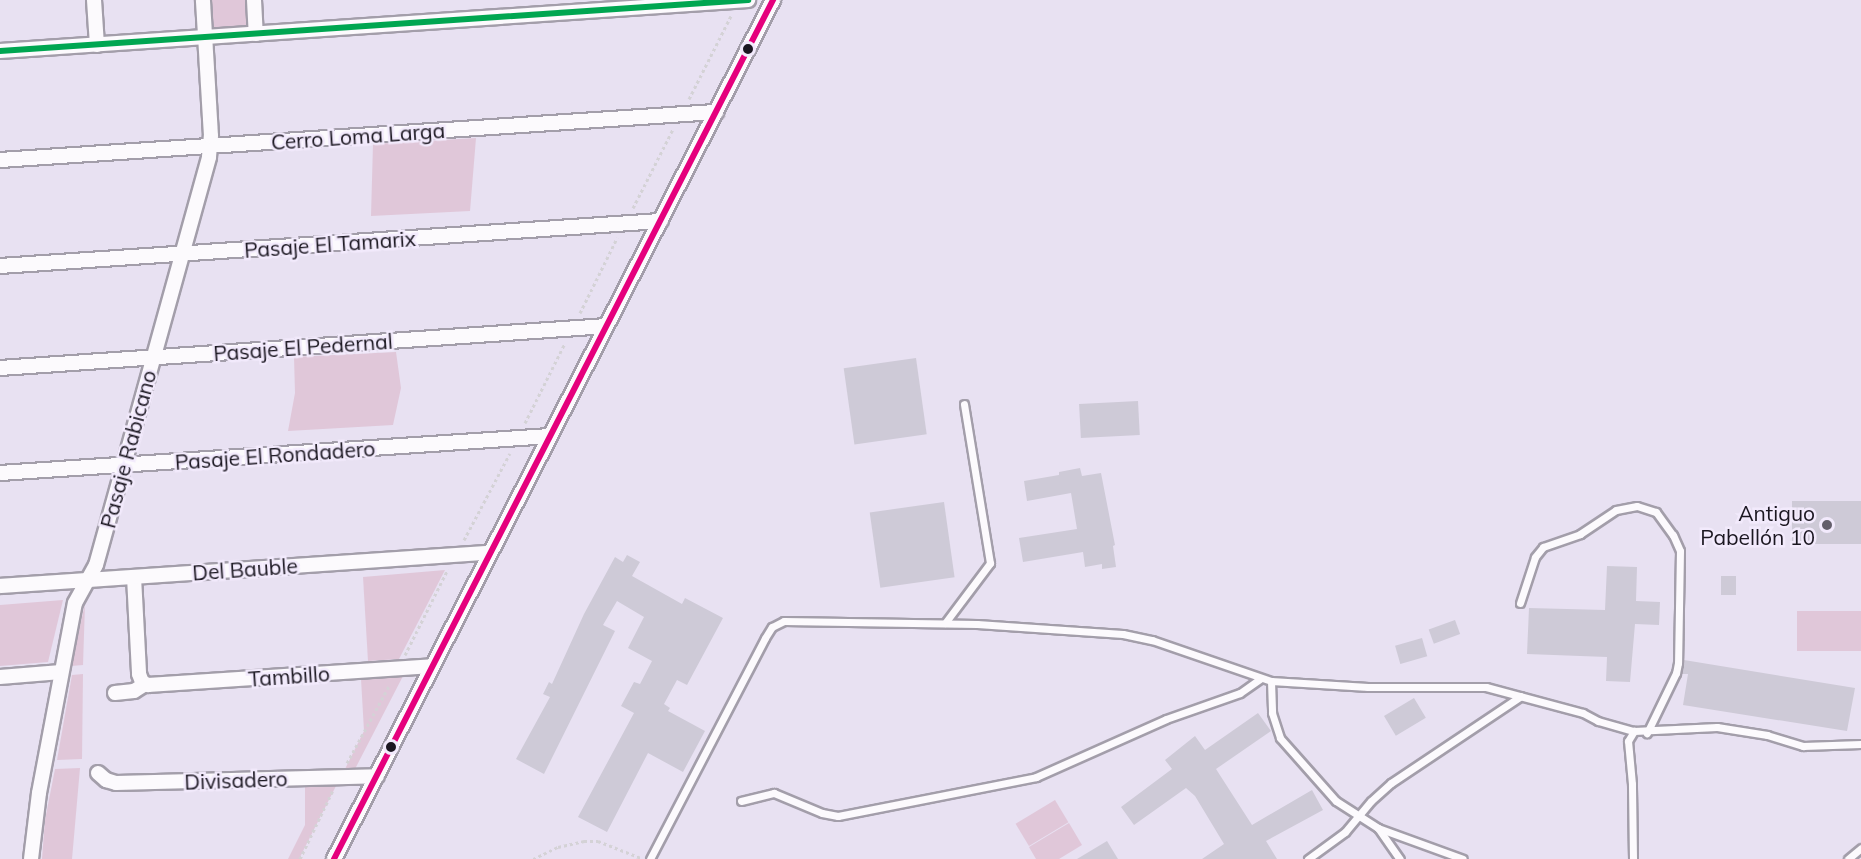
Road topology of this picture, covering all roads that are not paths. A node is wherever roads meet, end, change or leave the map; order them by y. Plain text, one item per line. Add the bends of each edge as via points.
1 (94, 0) edge
2 (203, 0) edge
3 (254, 0) edge
4 (748, 0) edge
5 (773, 0) edge
6 (256, 34) junction
7 (206, 37) junction
8 (97, 45) junction
9 (0, 51) edge
10 (716, 112) junction
11 (211, 146) junction
12 (0, 160) edge
13 (660, 221) junction
14 (183, 254) junction
15 (0, 266) edge
16 (606, 326) junction
17 (154, 357) junction
18 (0, 368) edge
19 (964, 404) dead end
20 (550, 436) junction
21 (124, 465) junction
22 (0, 473) edge
23 (490, 553) junction
24 (134, 577) junction
25 (88, 580) junction
26 (0, 586) edge
27 (1520, 603) dead end
28 (945, 623) junction
29 (432, 666) junction
30 (61, 672) junction
31 (0, 677) edge
32 (1260, 679) junction
33 (1271, 681) junction
34 (145, 684) junction
35 (115, 693) dead end
36 (1521, 696) junction
37 (1634, 731) junction
38 (1647, 732) junction
39 (1861, 744) edge
40 (98, 773) dead end
41 (376, 776) junction
42 (741, 801) dead end
43 (1359, 818) junction
44 (1378, 828) junction
45 (1861, 848) edge
46 (31, 859) edge
47 (334, 859) edge
48 (650, 859) edge
49 (1308, 859) edge
50 (1400, 859) edge
51 (1463, 859) edge
52 (1633, 859) edge
53 (1848, 859) edge

1 - 8 street
2 - 7 street, Pasaje Rabicano
3 - 6 street
4 - 6 street
5 - 10 street
6 - 7 street
7 - 8 street
7 - 11 street, Pasaje Rabicano
8 - 9 street
10 - 11 street, Cerro Loma Larga
10 - 13 street
11 - 12 street, Cerro Loma Larga
11 - 14 street, Pasaje Rabicano
13 - 14 street, Pasaje El Tamarix
13 - 16 street
14 - 15 street, Pasaje El Tamarix
14 - 17 street, Pasaje Rabicano
16 - 17 street, Pasaje El Pedernal
16 - 20 street
17 - 18 street, Pasaje El Pedernal
17 - 21 street, Pasaje Rabicano
19 - 28 lane via 990,563
20 - 21 street, Pasaje El Rondadero
20 - 23 street
21 - 22 street, Pasaje El Rondadero
21 - 25 street, Pasaje Rabicano via 96,565
23 - 24 street, Del Bauble
23 - 29 street
24 - 25 street, Del Bauble
24 - 34 street via 140,674
25 - 26 street, Del Bauble
25 - 30 street, Pasaje Rabicano via 75,603
27 - 38 lane via 1535,557 1543,547 1580,534 1616,510 1637,506 1656,512 1680,551 1678,663
28 - 32 lane via 1123,634 1152,640
28 - 48 lane via 778,622 757,651
29 - 34 street, Tambillo
29 - 41 street
30 - 31 street
30 - 46 street, Pasaje Rabicano
32 - 33 lane
32 - 42 lane via 1240,693 1166,719 1036,777 838,816 774,793
33 - 36 lane via 1368,687 1476,686
33 - 43 lane via 1272,714 1280,738 1328,793
34 - 35 street, Tambillo via 134,691
36 - 37 lane
36 - 43 lane via 1391,783
37 - 38 lane
37 - 52 lane via 1628,738
38 - 39 lane via 1717,727 1803,746
40 - 41 street, Divisadero via 116,783
41 - 47 street
43 - 44 lane
43 - 49 lane
44 - 50 lane
44 - 51 lane
45 - 53 lane

